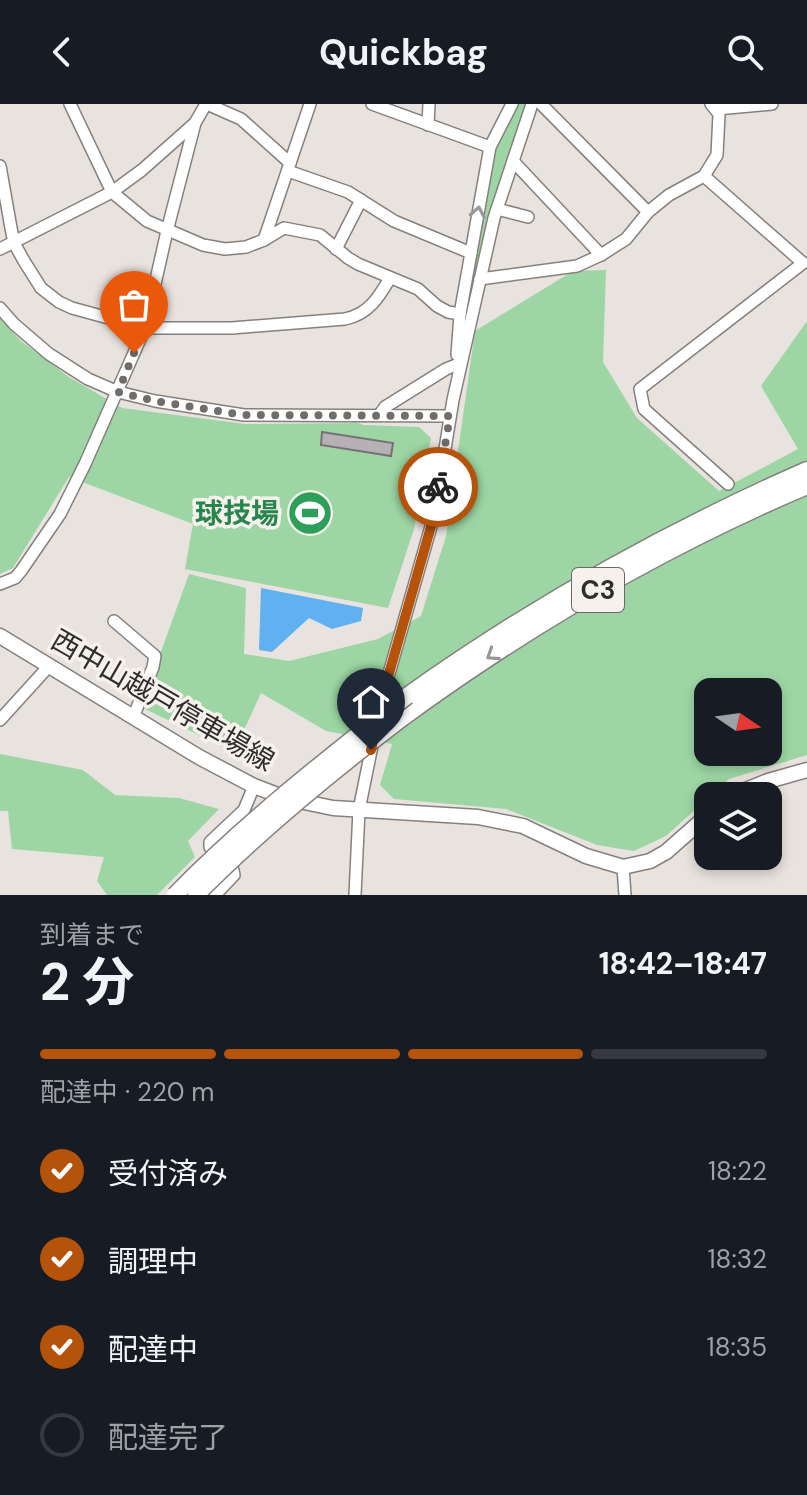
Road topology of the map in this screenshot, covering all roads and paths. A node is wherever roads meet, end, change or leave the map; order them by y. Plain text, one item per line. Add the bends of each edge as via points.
1 (70, 104) edge
2 (206, 104) edge
3 (310, 104) edge
4 (372, 104) edge
5 (429, 104) edge
6 (512, 104) edge
7 (532, 104) edge
8 (541, 104) edge
9 (772, 104) edge
10 (714, 106) edge
11 (195, 123) junction
12 (428, 125) junction
13 (490, 147) junction
14 (513, 161) junction
15 (0, 166) edge
16 (289, 167) junction
17 (704, 176) junction
18 (112, 192) junction
19 (361, 200) junction
20 (497, 209) junction
21 (648, 212) junction
22 (528, 217) dead end
23 (167, 231) junction
24 (264, 240) junction
25 (14, 243) junction
26 (0, 249) edge
27 (336, 249) junction
28 (471, 253) junction
29 (601, 255) junction
30 (390, 278) junction
31 (480, 279) junction
32 (0, 308) edge
33 (460, 314) junction
34 (145, 328) junction
35 (456, 365) junction
36 (118, 392) junction
37 (453, 400) junction
38 (380, 414) junction
39 (450, 416) junction
40 (807, 470) edge
41 (728, 484) dead end
42 (807, 486) edge
43 (0, 584) edge
44 (114, 621) dead end
45 (0, 636) edge
46 (49, 666) junction
47 (133, 718) junction
48 (0, 720) edge
49 (807, 770) edge
50 (766, 782) edge
51 (254, 786) junction
52 (359, 810) junction
53 (694, 827) edge
54 (623, 867) junction
55 (175, 895) edge
56 (196, 895) edge
57 (215, 895) edge
58 (355, 895) edge
59 (625, 895) edge

1 - 18 street
2 - 11 street
2 - 16 street via 241,119
3 - 16 street
4 - 12 street
5 - 12 street
6 - 13 street
7 - 14 street
8 - 21 street
9 - 10 street
10 - 17 street via 720,122 717,155
11 - 18 street
11 - 23 street
12 - 13 street
28 -> 13 street
14 - 20 street
14 - 29 street
15 - 25 street
16 - 19 street
16 - 24 street
17 - 21 street
17 - 41 street via 803,263 640,389 644,409
18 - 23 street via 137,215
18 - 25 street
19 - 27 street
19 - 28 street via 399,223
20 - 22 street
20 - 31 street
21 - 29 street via 626,239
23 - 24 street via 225,249
23 - 34 street
24 - 27 street via 287,227 320,235
25 - 26 street
25 - 34 street via 33,278 59,302
27 - 30 street
28 - 33 street
29 - 31 street via 577,266
30 - 33 street
30 - 34 street via 373,305 345,319
31 - 37 street
32 - 36 street via 49,354
33 - 35 street
34 - 36 street
35 - 37 street
35 - 38 street
36 - 38 street via 244,415
36 - 43 street via 60,514 15,578
37 - 39 street
38 - 39 street
39 - 52 street via 434,516 384,691
40 - 55 highway, C3, bridge via 677,531 486,642 293,786
42 -> 56 highway, C3, bridge via 684,543 564,609 472,668 300,798
44 - 47 street via 155,656
45 - 46 main road, 西中山越戸停車場線
46 - 47 main road, 西中山越戸停車場線
46 - 48 street
47 - 51 main road, 西中山越戸停車場線
49 - 50 main road
51 - 52 main road, 西中山越戸停車場線 via 311,804
51 - 57 street via 244,810 210,842 234,875
52 - 54 main road, 西中山越戸停車場線 via 478,817 523,826
52 - 58 street
53 - 54 main road via 650,861
54 - 59 street

